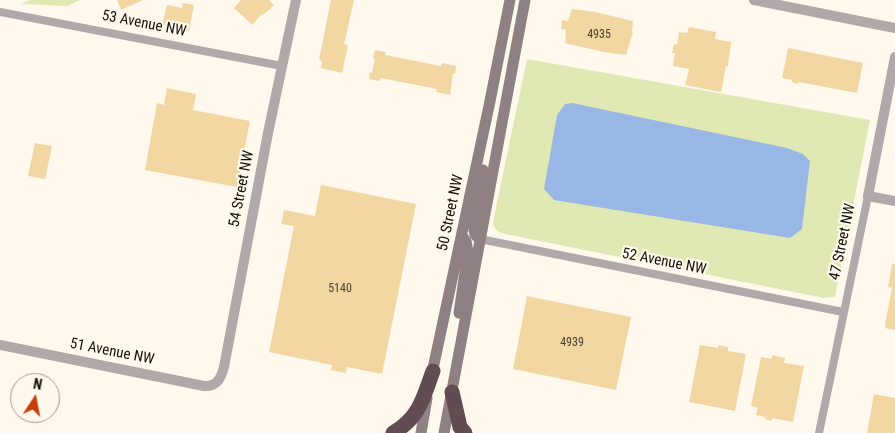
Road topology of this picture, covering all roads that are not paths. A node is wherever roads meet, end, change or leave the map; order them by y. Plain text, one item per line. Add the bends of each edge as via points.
1 (296, 0) edge
2 (510, 0) edge
3 (525, 0) edge
4 (754, 0) edge
5 (777, 2) edge
6 (0, 12) edge
7 (895, 28) edge
8 (895, 57) edge
9 (282, 66) junction
10 (489, 106) junction
11 (868, 196) junction
12 (895, 201) edge
13 (462, 236) junction
14 (480, 239) junction
15 (843, 312) junction
16 (0, 345) edge
17 (459, 352) junction
18 (433, 371) junction
19 (217, 383) joint
20 (452, 392) junction
21 (393, 433) edge
22 (421, 433) edge
23 (444, 433) edge
24 (465, 433) edge
25 (819, 433) edge

1 - 9 street, 54 Street NW
2 - 10 main road, 50 Street NW
3 - 14 main road
4 - 5 street
5 - 7 street
6 - 9 street, 53 Avenue NW
8 - 11 street, 47 Street NW
9 - 19 street, 54 Street NW via 224,367
10 - 13 main road, 50 Street NW
10 - 14 main road via 486,156 474,224 474,232
11 - 12 street
11 - 15 street, 47 Street NW
13 - 17 main road via 468,252 458,321
13 - 18 main road, 50 Street NW
14 - 15 street, 52 Avenue NW
14 - 17 main road
15 - 25 street, 47 Street NW
16 - 19 street, 51 Avenue NW via 204,386
17 - 20 main road
18 - 21 highway via 414,415
18 - 22 main road, 50 Street NW
20 - 23 main road
20 - 24 highway via 460,427

